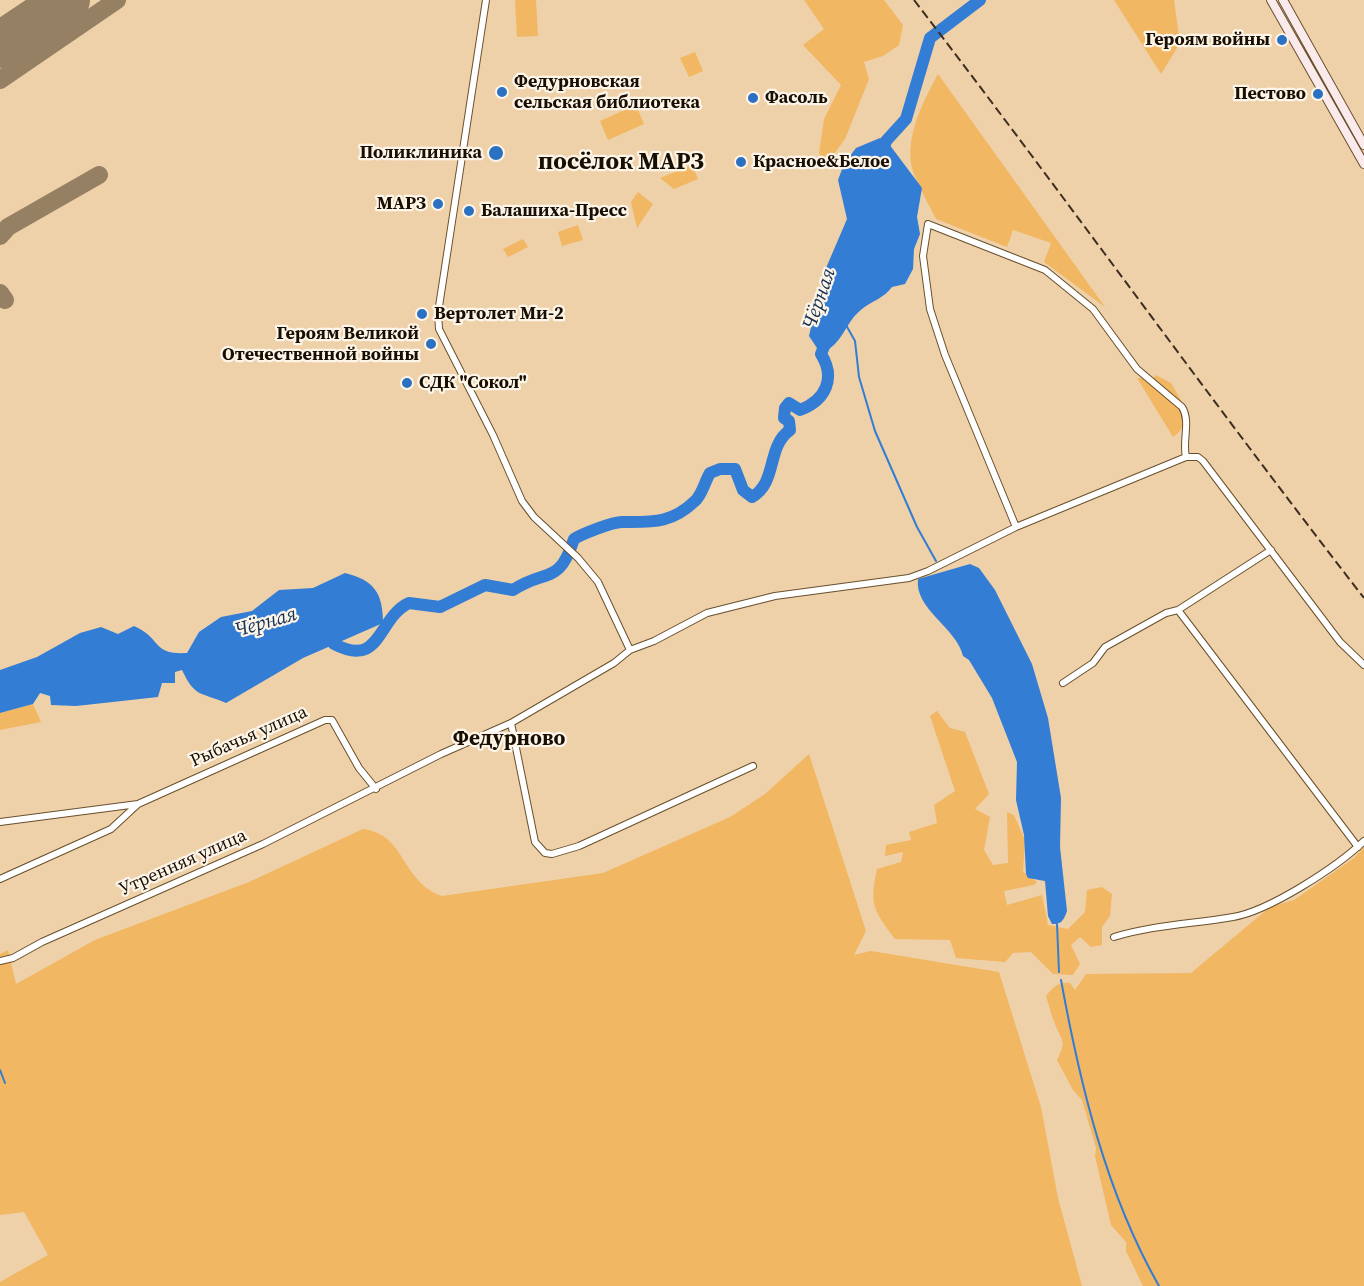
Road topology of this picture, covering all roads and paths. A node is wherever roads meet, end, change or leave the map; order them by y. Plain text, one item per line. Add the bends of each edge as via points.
1 (486, 0) edge
2 (1271, 0) edge
3 (1282, 0) edge
4 (1364, 145) edge
5 (1364, 164) edge
6 (1186, 458) junction
7 (1016, 527) junction
8 (1271, 550) junction
9 (1178, 610) junction
10 (630, 650) junction
11 (1364, 665) edge
12 (1063, 683) dead end
13 (511, 723) junction
14 (753, 766) dead end
15 (376, 789) junction
16 (138, 804) junction
17 (0, 822) edge
18 (1364, 841) edge
19 (1358, 847) junction
20 (0, 879) edge
21 (1114, 937) dead end
22 (0, 961) edge

1 - 10 street via 438,313 439,329 494,435 522,501 578,558 606,596
2 - 5 main road
3 - 4 main road
6 - 7 street, Утренняя улица
6 - 7 street via 1183,440 1187,414 1137,369 1092,309 1045,270 928,224 923,256 930,309
6 - 8 street via 1198,457 1203,461
7 - 10 street, Утренняя улица via 909,578 775,596 717,609
8 - 9 street
8 - 11 street via 1340,642
9 - 12 street via 1105,647 1093,663
9 - 19 street
10 - 13 street, Утренняя улица
13 - 14 street via 535,842 545,853 579,846
13 - 15 street, Утренняя улица
15 - 16 street, Рыбачья улица via 359,768 332,720 325,720
15 - 22 street, Утренняя улица via 263,844
16 - 17 street
16 - 20 street via 111,829
18 - 19 street
19 - 21 street via 1286,895 1235,917 1139,929

